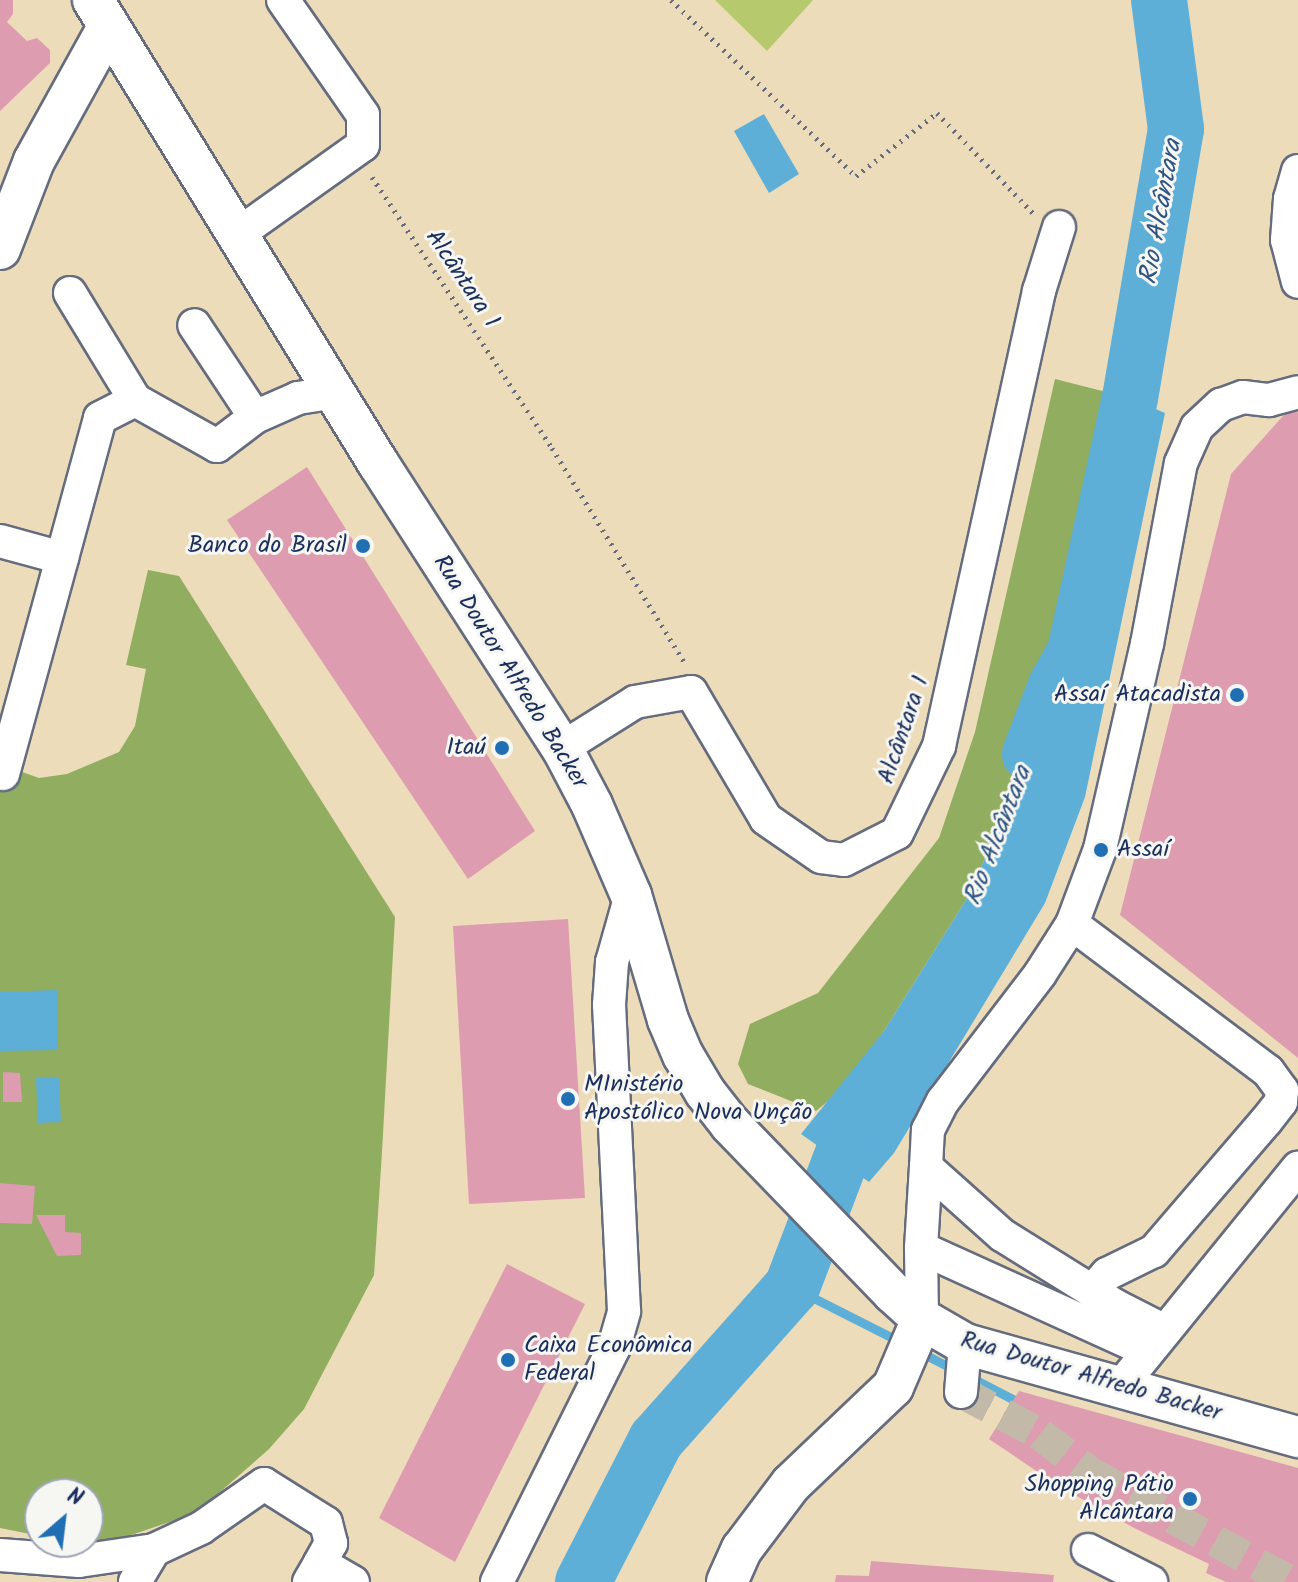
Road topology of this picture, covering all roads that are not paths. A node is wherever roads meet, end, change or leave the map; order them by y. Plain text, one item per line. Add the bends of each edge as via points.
1 (283, 0) edge
2 (110, 29) edge
3 (1298, 171) edge
4 (1051, 225) road end
5 (238, 234) junction
6 (0, 249) edge
7 (1298, 282) edge
8 (70, 293) dead end
9 (194, 325) dead end
10 (334, 392) junction
11 (1298, 392) edge
12 (135, 400) junction
13 (255, 417) junction
14 (0, 541) edge
15 (62, 558) junction
16 (562, 748) junction
17 (3, 774) dead end
18 (631, 895) junction
19 (1072, 924) junction
20 (926, 1167) junction
21 (1298, 1168) edge
22 (921, 1248) junction
23 (1092, 1291) junction
24 (910, 1317) junction
25 (1156, 1341) junction
26 (965, 1344) junction
27 (1119, 1388) junction
28 (961, 1392) dead end
29 (1298, 1437) edge
30 (154, 1550) junction
31 (1088, 1550) dead end
32 (0, 1555) edge
33 (315, 1572) edge
34 (135, 1582) edge
35 (353, 1582) edge
36 (497, 1582) edge
37 (727, 1582) edge
38 (1151, 1582) edge

1 - 5 street via 363,115 363,145
2 - 5 main road, Rua Doutor Alfredo Backer
2 - 6 main road via 34,161
3 - 7 street via 1287,240
4 - 16 street via 939,746 897,833 844,860 821,857 766,819 691,692 635,702
5 - 10 main road, Rua Doutor Alfredo Backer
8 - 12 street
9 - 13 street
10 - 13 street via 298,398
10 - 16 main road, Rua Doutor Alfredo Backer
11 - 19 street via 1269,400 1243,397 1221,405 1197,427 1181,463 1100,849
12 - 13 street via 217,446
12 - 15 street via 100,418
14 - 15 street
15 - 17 street
16 - 18 main road, Rua Doutor Alfredo Backer
18 - 24 main road, Rua Doutor Alfredo Backer via 668,1020 705,1092
18 - 36 street via 612,962 609,1005 624,1311 614,1347
19 - 20 street via 943,1101 928,1130
19 - 23 street via 1268,1071 1282,1090 1281,1102 1266,1121 1154,1251 1107,1274
20 - 22 street
20 - 23 street via 1002,1235
21 - 25 street
22 - 24 street
22 - 25 street
23 - 25 street
24 - 26 main road, Rua Doutor Alfredo Backer
24 - 37 main road via 899,1377 876,1406 791,1484 742,1549
25 - 27 street
26 - 27 main road, Rua Doutor Alfredo Backer
26 - 28 street
27 - 29 main road, Rua Doutor Alfredo Backer
30 - 32 street via 79,1561
30 - 33 street via 201,1528 264,1484 326,1523 331,1543
30 - 34 street
31 - 38 street
33 - 35 street

